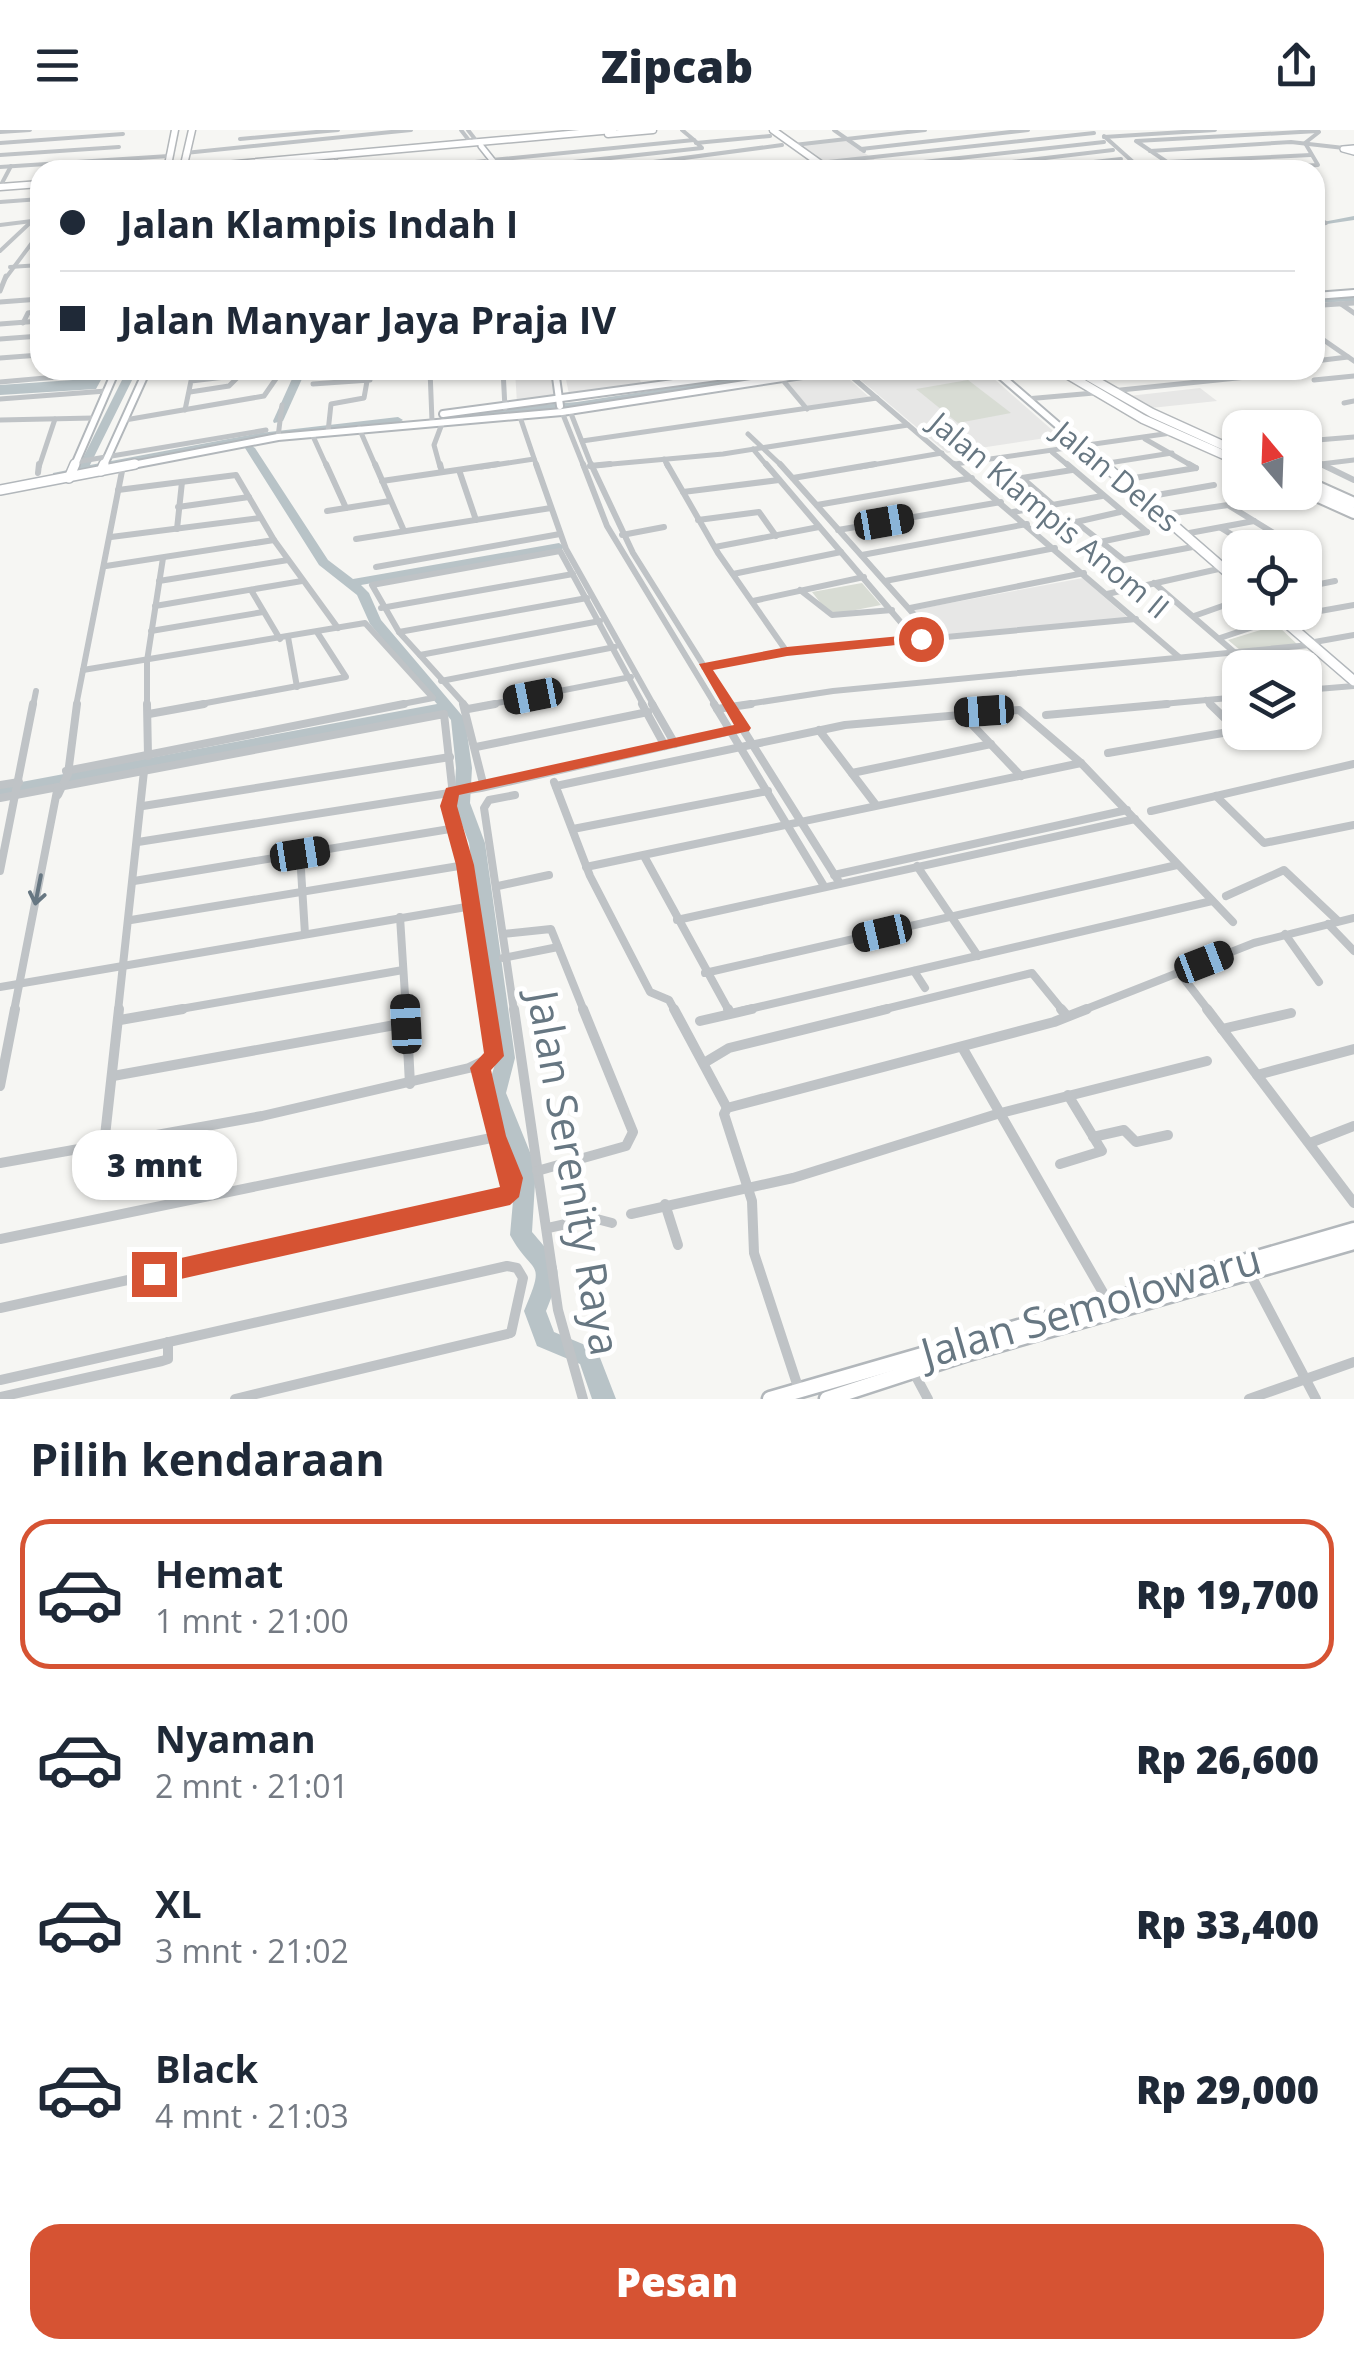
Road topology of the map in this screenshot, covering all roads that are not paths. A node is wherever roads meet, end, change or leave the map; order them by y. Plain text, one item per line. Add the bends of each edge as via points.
1 (30, 130) edge
2 (175, 130) edge
3 (192, 130) edge
4 (242, 130) edge
5 (338, 130) edge
6 (460, 130) edge
7 (468, 130) edge
8 (653, 130) edge
9 (682, 130) edge
10 (834, 130) edge
11 (902, 130) edge
12 (925, 130) edge
13 (983, 130) edge
14 (1028, 130) edge
15 (1216, 130) edge
16 (628, 131) edge
17 (1094, 131) edge
18 (0, 132) edge
19 (124, 132) edge
20 (411, 132) edge
21 (614, 132) edge
22 (1301, 132) edge
23 (762, 133) edge
24 (772, 133) edge
25 (990, 134) junction
26 (846, 137) junction
27 (1201, 138) junction
28 (240, 139) junction
29 (1104, 139) junction
30 (328, 141) junction
31 (695, 142) junction
32 (1005, 142) junction
33 (0, 143) edge
34 (788, 145) junction
35 (1305, 145) junction
36 (772, 146) junction
37 (119, 147) junction
38 (478, 147) junction
39 (238, 148) junction
40 (1217, 148) junction
41 (861, 149) junction
42 (1113, 150) junction
43 (1350, 150) edge
44 (1021, 151) junction
45 (1152, 152) junction
46 (185, 153) junction
47 (0, 155) edge
48 (1312, 155) junction
49 (168, 156) junction
50 (335, 157) junction
51 (706, 157) junction
52 (874, 157) junction
53 (116, 159) junction
54 (1235, 159) junction
55 (101, 160) edge
56 (168, 160) edge
57 (184, 160) edge
58 (297, 160) edge
59 (309, 160) edge
60 (336, 160) edge
61 (489, 160) joint
62 (591, 160) edge
63 (678, 160) edge
64 (809, 160) edge
65 (848, 160) edge
66 (878, 160) edge
67 (941, 160) edge
68 (1037, 160) joint
69 (1103, 160) edge
70 (1129, 160) edge
71 (1164, 160) edge
72 (1219, 160) edge
73 (1315, 160) edge
74 (30, 165) edge
75 (10, 166) junction
76 (0, 167) edge
77 (30, 183) edge
78 (3, 184) edge
79 (30, 200) edge
80 (0, 202) edge
81 (30, 221) edge
82 (30, 223) edge
83 (0, 225) edge
84 (30, 244) edge
85 (0, 251) edge
86 (30, 266) edge
87 (10, 267) junction
88 (0, 292) edge
89 (1354, 293) edge
90 (1327, 295) edge
91 (30, 300) edge
92 (0, 302) edge
93 (1325, 302) edge
94 (1354, 303) edge
95 (1341, 304) junction
96 (1354, 312) edge
97 (30, 313) edge
98 (30, 322) edge
99 (23, 323) junction
100 (0, 324) edge
101 (30, 337) edge
102 (0, 339) edge
103 (1325, 341) edge
104 (30, 356) edge
105 (0, 358) edge
106 (1351, 359) edge
107 (1325, 360) edge
108 (1354, 376) edge
109 (30, 379) edge
110 (1325, 379) edge
111 (113, 380) edge
112 (143, 380) edge
113 (198, 380) edge
114 (235, 380) edge
115 (275, 380) edge
116 (370, 380) joint
117 (432, 380) edge
118 (504, 380) edge
119 (560, 380) edge
120 (691, 380) edge
121 (763, 380) edge
122 (783, 380) edge
123 (855, 380) edge
124 (1005, 380) edge
125 (1075, 380) edge
126 (1094, 380) edge
127 (1218, 380) edge
128 (0, 382) edge
129 (313, 384) dead end
130 (355, 385) dead end
131 (106, 391) junction
132 (1111, 391) junction
133 (190, 392) junction
134 (652, 392) junction
135 (1094, 393) junction
136 (0, 398) edge
137 (876, 398) junction
138 (1026, 399) junction
139 (333, 402) junction
140 (1354, 402) edge
141 (1344, 403) dead end
142 (282, 405) dead end
143 (505, 408) junction
144 (565, 409) junction
145 (807, 409) junction
146 (184, 410) junction
147 (520, 416) junction
148 (55, 418) junction
149 (93, 418) junction
150 (438, 418) junction
151 (125, 420) junction
152 (1, 425) edge
153 (908, 425) junction
154 (359, 428) junction
155 (266, 430) dead end
156 (328, 430) junction
157 (277, 433) junction
158 (1171, 433) junction
159 (312, 434) junction
160 (748, 434) dead end
161 (1354, 437) edge
162 (1145, 438) junction
163 (1322, 440) edge
164 (582, 441) junction
165 (755, 448) junction
166 (766, 448) junction
167 (1082, 448) junction
168 (1222, 450) edge
169 (1052, 452) junction
170 (1172, 452) junction
171 (1222, 452) edge
172 (942, 453) junction
173 (534, 459) junction
174 (664, 460) junction
175 (1354, 460) edge
176 (103, 463) junction
177 (955, 464) junction
178 (1100, 464) junction
179 (123, 466) junction
180 (589, 466) junction
181 (74, 468) junction
182 (459, 470) junction
183 (1072, 470) junction
184 (38, 472) dead end
185 (442, 472) junction
186 (793, 478) junction
187 (972, 478) junction
188 (779, 480) junction
189 (1119, 480) junction
190 (1354, 480) edge
191 (382, 481) junction
192 (182, 482) junction
193 (1214, 485) dead end
194 (1322, 488) edge
195 (0, 490) edge
196 (118, 490) junction
197 (683, 492) junction
198 (1102, 496) junction
199 (250, 497) junction
200 (1140, 498) junction
201 (1322, 498) edge
202 (751, 500) dead end
203 (390, 502) junction
204 (1001, 502) junction
205 (1354, 503) edge
206 (1053, 504) junction
207 (817, 505) junction
208 (178, 507) junction
209 (346, 508) junction
210 (550, 508) junction
211 (327, 511) dead end
212 (759, 512) junction
213 (1013, 512) junction
214 (1121, 512) junction
215 (1354, 513) edge
216 (1161, 516) junction
217 (260, 518) junction
218 (476, 520) junction
219 (698, 520) junction
220 (1254, 521) junction
221 (1027, 524) junction
222 (664, 527) dead end
223 (1221, 528) junction
224 (177, 529) junction
225 (838, 530) junction
226 (1224, 530) edge
227 (1269, 530) edge
228 (823, 531) junction
229 (404, 532) junction
230 (147, 534) junction
231 (560, 534) junction
232 (623, 534) junction
233 (1184, 534) junction
234 (612, 536) junction
235 (776, 536) junction
236 (111, 538) junction
237 (356, 539) dead end
238 (274, 540) junction
239 (1100, 542) junction
240 (1198, 546) junction
241 (146, 547) dead end
242 (715, 548) junction
243 (1055, 548) junction
244 (842, 552) junction
245 (862, 555) junction
246 (163, 558) junction
247 (288, 560) junction
248 (106, 566) junction
249 (376, 567) dead end
250 (1222, 567) edge
251 (1222, 568) edge
252 (1084, 573) junction
253 (573, 574) junction
254 (733, 574) junction
255 (864, 577) junction
256 (159, 581) junction
257 (302, 581) junction
258 (885, 581) junction
259 (1336, 581) dead end
260 (1154, 583) junction
261 (1322, 584) edge
262 (251, 590) junction
263 (800, 590) junction
264 (1107, 594) junction
265 (587, 598) junction
266 (753, 601) junction
267 (1354, 605) edge
268 (155, 606) junction
269 (1222, 606) edge
270 (381, 608) junction
271 (910, 608) junction
272 (892, 610) junction
273 (1322, 610) edge
274 (263, 612) junction
275 (1194, 616) junction
276 (1136, 619) junction
277 (600, 620) junction
278 (338, 628) junction
279 (151, 630) junction
280 (1241, 630) edge
281 (1293, 630) edge
282 (317, 632) junction
283 (399, 632) junction
284 (1354, 637) edge
285 (284, 638) junction
286 (925, 638) junction
287 (1220, 638) junction
288 (1311, 643) junction
289 (615, 647) junction
290 (1232, 650) edge
291 (1251, 650) edge
292 (787, 652) junction
293 (1222, 653) edge
294 (420, 655) junction
295 (1179, 658) junction
296 (146, 661) junction
297 (704, 667) junction
298 (693, 669) junction
299 (83, 670) junction
300 (1354, 673) edge
301 (631, 677) junction
302 (441, 680) junction
303 (1354, 684) edge
304 (297, 687) junction
305 (1322, 688) edge
306 (36, 692) dead end
307 (1222, 699) edge
308 (1206, 700) junction
309 (729, 707) junction
310 (468, 709) junction
311 (716, 709) junction
312 (648, 712) junction
313 (961, 712) junction
314 (149, 714) junction
315 (1046, 715) dead end
316 (1222, 715) edge
317 (744, 728) junction
318 (730, 730) junction
319 (820, 730) junction
320 (1222, 733) edge
321 (754, 743) junction
322 (991, 744) junction
323 (670, 745) junction
324 (742, 745) junction
325 (476, 747) junction
326 (1108, 753) dead end
327 (148, 756) junction
328 (450, 756) junction
329 (1081, 763) junction
330 (1354, 764) edge
331 (144, 771) junction
332 (852, 773) junction
333 (550, 774) junction
334 (1021, 776) junction
335 (64, 779) junction
336 (0, 785) edge
337 (556, 786) junction
338 (18, 788) junction
339 (479, 788) junction
340 (456, 791) junction
341 (768, 791) junction
342 (515, 795) dead end
343 (1216, 796) junction
344 (0, 798) edge
345 (143, 806) junction
346 (876, 806) junction
347 (1127, 810) junction
348 (1151, 811) dead end
349 (1135, 819) junction
350 (801, 822) junction
351 (787, 825) junction
352 (1354, 825) edge
353 (456, 828) junction
354 (573, 829) junction
355 (138, 842) junction
356 (300, 854) junction
357 (644, 856) junction
358 (915, 862) junction
359 (465, 865) junction
360 (1177, 865) junction
361 (586, 868) junction
362 (0, 871) edge
363 (549, 875) dead end
364 (836, 879) junction
365 (134, 881) junction
366 (822, 883) junction
367 (498, 886) junction
368 (302, 892) junction
369 (1226, 896) dead end
370 (1212, 901) junction
371 (472, 906) junction
372 (952, 917) junction
373 (400, 918) junction
374 (1354, 918) edge
375 (131, 920) junction
376 (677, 920) junction
377 (1233, 922) dead end
378 (1333, 922) junction
379 (305, 934) junction
380 (503, 934) junction
381 (1285, 934) junction
382 (558, 947) junction
383 (1354, 952) edge
384 (978, 956) junction
385 (503, 958) junction
386 (127, 965) junction
387 (403, 970) junction
388 (914, 971) junction
389 (1178, 971) junction
390 (705, 974) junction
391 (1319, 982) dead end
392 (19, 984) junction
393 (0, 987) edge
394 (925, 988) dead end
395 (730, 1013) junction
396 (1291, 1014) dead end
397 (1067, 1016) junction
398 (120, 1020) junction
399 (700, 1020) dead end
400 (406, 1024) junction
401 (1222, 1028) junction
402 (962, 1048) junction
403 (1354, 1050) edge
404 (1207, 1062) dead end
405 (704, 1063) junction
406 (484, 1066) junction
407 (113, 1076) junction
408 (1258, 1076) junction
409 (410, 1084) junction
410 (0, 1086) edge
411 (1068, 1096) junction
412 (726, 1111) junction
413 (998, 1114) junction
414 (1354, 1126) edge
415 (1168, 1135) dead end
416 (496, 1136) junction
417 (1093, 1137) junction
418 (1310, 1143) junction
419 (104, 1145) junction
420 (0, 1163) edge
421 (1060, 1164) dead end
422 (536, 1171) junction
423 (748, 1188) junction
424 (665, 1204) junction
425 (1354, 1204) edge
426 (631, 1214) dead end
427 (612, 1223) dead end
428 (548, 1228) junction
429 (1354, 1230) edge
430 (0, 1240) edge
431 (1354, 1242) edge
432 (678, 1246) dead end
433 (1247, 1268) junction
434 (1109, 1303) junction
435 (0, 1308) edge
436 (168, 1342) junction
437 (966, 1347) junction
438 (1354, 1362) edge
439 (913, 1371) junction
440 (1306, 1379) junction
441 (0, 1380) edge
442 (800, 1393) junction
443 (0, 1397) edge
444 (235, 1399) edge
445 (583, 1399) edge
446 (770, 1399) edge
447 (827, 1399) edge
448 (928, 1399) edge
449 (1249, 1399) edge
450 (1316, 1399) edge

1 - 18 street
2 - 49 main road
3 - 46 main road
4 - 28 street
5 - 28 street
6 - 38 street
7 - 38 street
8 - 16 main road
9 - 31 street
10 - 26 street
11 - 26 street
12 - 26 street
13 - 25 street
14 - 25 street
15 - 29 street
16 - 21 main road
17 - 29 street
17 - 32 street
19 - 33 street
19 - 37 street
20 - 30 street
21 - 38 main road
22 - 27 street
22 - 35 street via 1319,132
23 - 24 main road
23 - 31 street
23 - 36 street
24 - 34 main road
25 - 32 street
25 - 41 street
26 - 34 street
26 - 41 street
27 - 40 street
27 - 45 street via 1136,141
28 - 39 street
29 - 42 street
29 - 44 street
29 - 70 street
30 - 39 street
30 - 50 street
31 - 61 street
31 - 62 street via 702,148
32 - 44 street
32 - 52 street
34 - 36 street
34 - 51 street
34 - 64 main road
35 - 40 street
35 - 43 street
35 - 48 street
36 - 51 street
37 - 47 street
37 - 53 street
38 - 50 main road
38 - 61 street
39 - 46 street
40 - 45 street
40 - 54 street
41 - 52 street
42 - 68 street
42 - 69 street via 1121,158
44 - 67 street
44 - 68 street
45 - 71 street
46 - 57 main road
48 - 54 street
48 - 73 street
49 - 53 street
49 - 56 main road
50 - 58 main road
50 - 59 main road
50 - 60 street
51 - 63 street
52 - 65 street
52 - 66 street
53 - 55 street
54 - 72 street
74 - 75 street
75 - 76 street
75 - 78 street
77 - 78 main road
79 - 80 street
81 - 83 street
82 - 85 street
84 - 87 street
86 - 87 street
87 - 88 street
89 - 90 street
91 - 92 street
93 - 95 street
94 - 95 street
95 - 96 street
97 - 99 street
98 - 99 street
99 - 100 street
101 - 102 street
103 - 106 street
104 - 105 street
106 - 107 street
108 - 110 street
109 - 128 street
111 - 131 street
112 - 151 street
113 - 133 street
114 - 133 street
115 - 146 street via 264,396
116 - 129 street
116 - 139 street via 364,398
117 - 150 street
118 - 143 street
119 - 144 street
120 - 134 street
121 - 134 street
122 - 145 street
123 - 137 street, Jalan Klampis Anom II
124 - 138 street, Jalan Deles
125 - 135 main road
126 - 132 main road
127 - 132 street
130 - 139 street via 332,388
131 - 136 street
131 - 149 street
132 - 168 main road
133 - 146 street
134 - 144 street
135 - 138 street
135 - 158 main road
137 - 145 street
137 - 153 street, Jalan Klampis Anom II
138 - 167 street, Jalan Deles
139 - 156 street
140 - 141 street
142 - 157 street
143 - 144 street
143 - 150 street
144 - 147 street
144 - 164 street
144 - 180 street
145 - 164 street
146 - 151 street
147 - 150 street
147 - 173 street
148 - 149 street
148 - 152 street
148 - 184 street
149 - 181 street
150 - 154 street
150 - 185 street via 434,445
151 - 176 street
153 - 166 street
153 - 172 street, Jalan Klampis Anom II
154 - 156 street
154 - 191 street
155 - 176 street
156 - 159 street
157 - 159 street
157 - 179 street
158 - 162 street
158 - 171 main road
159 - 209 street
160 - 165 street
161 - 163 street
162 - 167 street
162 - 170 street
164 - 180 street
165 - 166 street
165 - 174 street
165 - 188 street
166 - 186 street
167 - 169 street
167 - 178 street, Jalan Deles
169 - 177 street
169 - 183 street
170 - 178 street
170 - 189 street via 1196,468
172 - 177 street, Jalan Klampis Anom II
172 - 186 street
173 - 182 street
173 - 210 street
174 - 180 street
174 - 197 street
175 - 190 street via 1321,465
176 - 179 street
176 - 181 street
176 - 181 street
177 - 187 street, Jalan Klampis Anom II
178 - 189 street, Jalan Deles
179 - 196 street
180 - 232 street
180 - 234 street
181 - 195 street
182 - 185 street
182 - 218 street
183 - 198 street
183 - 206 street via 1022,478
185 - 191 street
186 - 207 street
187 - 204 street, Jalan Klampis Anom II
187 - 207 street
188 - 197 street
188 - 228 street
189 - 200 street, Jalan Deles
191 - 203 street
192 - 196 street
192 - 199 street via 234,474
192 - 208 street
193 - 200 street
194 - 205 main road
196 - 236 street
197 - 219 street
198 - 206 street
198 - 214 street
199 - 208 street
199 - 217 street
200 - 216 street, Jalan Deles
201 - 215 main road
202 - 212 street
203 - 209 street
203 - 229 street
204 - 213 street, Jalan Klampis Anom II
204 - 225 street
206 - 213 street
207 - 225 street
208 - 224 street
209 - 211 street
210 - 218 street
210 - 231 street
212 - 219 street
212 - 235 street
213 - 221 street, Jalan Klampis Anom II
214 - 239 street via 1076,522
214 - 239 street via 1147,532
216 - 220 street via 1230,506
216 - 233 street, Jalan Deles
217 - 224 street
217 - 238 street
218 - 229 street
219 - 242 street
220 - 223 street
220 - 227 street
221 - 243 street, Jalan Klampis Anom II
221 - 245 street
222 - 232 street
223 - 226 street
223 - 233 street
224 - 230 street
225 - 228 street
225 - 245 street
228 - 235 street
228 - 244 street
229 - 237 street
230 - 236 street
230 - 241 street
231 - 249 street
231 - 323 street
232 - 234 street
232 - 297 street
233 - 240 street, Jalan Deles
234 - 298 street
235 - 242 street
236 - 248 street
238 - 246 street
238 - 247 street
239 - 240 street via 1130,560
240 - 250 street, Jalan Deles
242 - 254 street
243 - 252 street, Jalan Klampis Anom II
243 - 258 street
244 - 254 street
244 - 255 street
245 - 258 street
246 - 248 street
246 - 256 street
247 - 256 street
247 - 257 street
248 - 299 street
251 - 260 street
252 - 264 street, Jalan Klampis Anom II
252 - 271 street
253 - 265 street
253 - 270 street
253 - 270 street via 560,552 372,585
254 - 266 street
255 - 263 street
255 - 272 street
256 - 268 street
257 - 262 street
257 - 278 street
258 - 271 street
259 - 261 street
260 - 264 street
260 - 275 street
262 - 268 street
262 - 274 street
263 - 266 street
263 - 272 street via 831,616
264 - 276 street, Jalan Klampis Anom II
265 - 277 street
265 - 283 street
266 - 292 street
267 - 273 street
268 - 279 street
269 - 275 street
270 - 283 street
271 - 286 street
272 - 286 street
274 - 279 street
274 - 285 street
275 - 287 street
276 - 286 street
276 - 295 street, Jalan Klampis Anom II
277 - 289 street
277 - 294 street
278 - 282 street
278 - 327 street via 365,622 433,698
279 - 296 street
280 - 287 street
281 - 288 street
282 - 285 street
282 - 304 street via 347,674
283 - 294 street
284 - 288 street
285 - 296 street
285 - 304 street
286 - 292 street
287 - 290 street
288 - 291 street
288 - 300 street
288 - 303 street
289 - 301 street
289 - 302 street
292 - 297 street
293 - 295 street
294 - 302 street
295 - 309 street
296 - 299 street
296 - 314 street
297 - 298 street
297 - 309 street
298 - 311 street
299 - 335 street
301 - 310 street
301 - 312 street
302 - 310 street
303 - 305 street
304 - 314 street
306 - 338 street
307 - 308 street
308 - 315 street
308 - 316 street
309 - 311 street
309 - 317 street
310 - 325 street
311 - 318 street
312 - 323 street
312 - 325 street
313 - 319 street
313 - 322 street
313 - 329 street via 1023,711
314 - 327 street
317 - 318 street
317 - 321 street
318 - 323 street
318 - 324 street
319 - 321 street
319 - 332 street
320 - 326 street
321 - 324 street
321 - 350 street
322 - 332 street
322 - 334 street
323 - 333 street
324 - 337 street
324 - 341 street
325 - 339 street
327 - 335 street
328 - 331 street via 440,714
328 - 340 street
328 - 345 street
329 - 334 street
329 - 347 street
330 - 343 street
331 - 335 street
331 - 345 street
332 - 346 street
333 - 337 street
333 - 339 street
334 - 346 street
335 - 338 street
335 -> 392 street
336 - 338 street
337 - 354 street
338 - 344 street
338 - 362 street
339 - 340 street
340 - 353 street via 449,806
340 - 355 street
341 - 351 street
341 - 354 street
342 - 367 street, Jalan Serenity Raya via 489,800 484,808
343 - 348 street
343 - 352 street via 1264,844
345 - 355 street
346 - 350 street
347 - 349 street
347 - 358 street
349 - 358 street
349 - 360 street
350 - 351 street
350 - 364 street
351 - 357 street
351 - 366 street
353 - 356 street
353 - 359 street
354 - 361 street
355 - 365 street
356 - 365 street
356 - 368 street
357 - 361 street
357 - 376 street
358 - 364 street
358 - 372 street
359 - 368 street
359 - 371 street
360 - 370 street
360 - 372 street
361 - 405 street via 650,992 669,1000
363 - 367 street
364 - 366 street
365 - 375 street
366 - 376 street
367 - 380 street, Jalan Serenity Raya
368 - 375 street
368 - 379 street
369 - 378 street via 1286,870
370 - 377 street
370 - 384 street
371 - 373 street
371 - 406 street via 494,1056
372 - 384 street
372 - 390 street
373 - 379 street
373 - 387 street
374 - 378 street
375 - 386 street
376 - 390 street
378 - 381 street
378 - 383 street
379 - 386 street
380 - 382 street via 547,926
380 - 385 street, Jalan Serenity Raya
381 - 389 street
381 - 391 street
382 - 385 street
382 - 422 street via 632,1140
384 - 388 street
385 - 422 street, Jalan Serenity Raya
386 - 392 street
386 - 398 street
387 - 398 street
387 - 400 street
388 - 394 street
388 - 395 street
389 - 397 street
389 - 401 street
390 - 395 street
392 - 393 street
392 - 410 street
395 - 399 street
396 - 401 street
397 - 402 street
397 - 405 street via 1032,974 728,1048
398 - 407 street
400 - 407 street
400 - 409 street
401 - 408 street
402 - 412 street
402 - 413 street
403 - 408 street
404 - 411 street
405 - 412 street
406 - 409 street
406 - 416 street
407 - 419 street
408 - 418 street
409 - 419 street
411 - 413 street
411 - 417 street
412 - 423 street
413 - 423 street
413 - 434 street
414 - 418 street
415 - 417 street via 1136,1142 1124,1130
416 - 430 street
416 - 435 street via 512,1178 502,1198
417 - 421 street via 1101,1152
418 - 425 street
419 - 420 street
422 - 428 street, Jalan Serenity Raya
423 - 424 street
423 - 442 street via 754,1254
424 - 426 street
424 - 432 street
427 - 428 street via 593,1218
428 - 445 street, Jalan Serenity Raya via 558,1310
429 - 433 street, Jalan Semolowaru
431 - 433 street, Jalan Semolowaru
433 - 434 street, Jalan Semolowaru
433 - 437 street, Jalan Semolowaru
433 - 440 street
434 - 437 street, Jalan Semolowaru
436 - 441 street
436 - 443 street via 168,1359 162,1361
436 - 444 street via 518,1268 522,1278 511,1333
437 - 439 street, Jalan Semolowaru
437 - 442 street, Jalan Semolowaru
438 - 440 street
439 - 447 street, Jalan Semolowaru
439 - 448 street
440 - 449 street
440 - 450 street
442 - 446 street, Jalan Semolowaru

